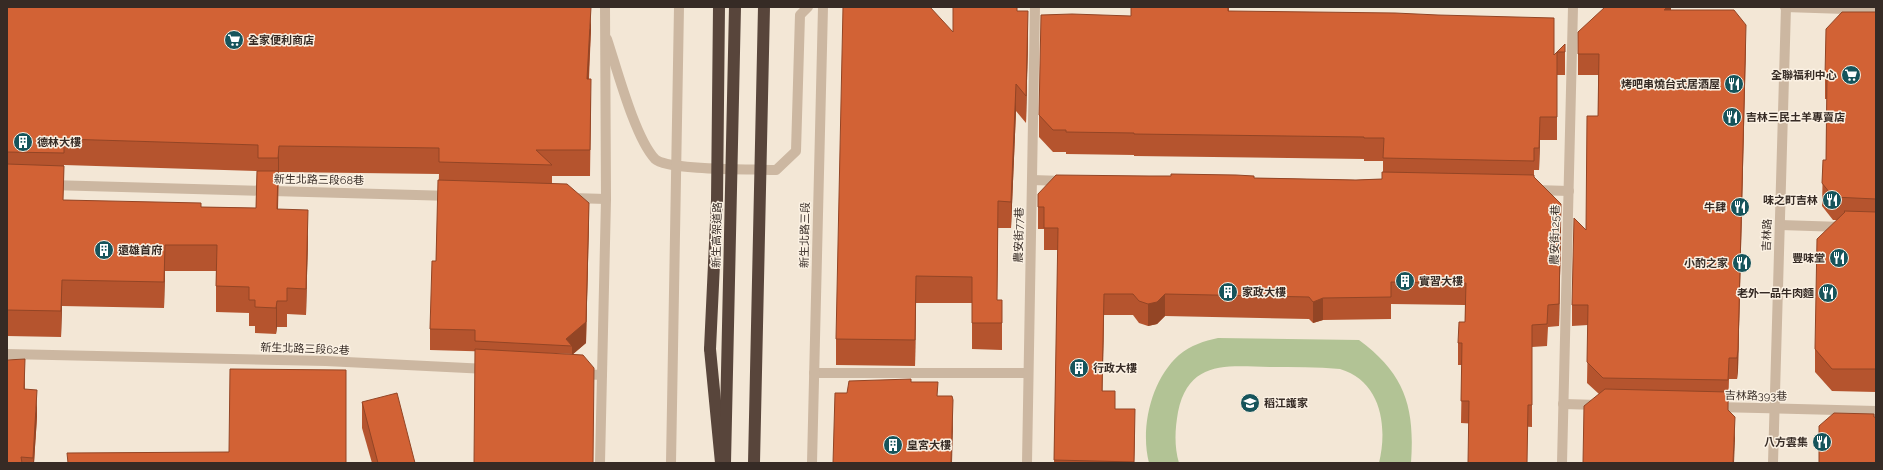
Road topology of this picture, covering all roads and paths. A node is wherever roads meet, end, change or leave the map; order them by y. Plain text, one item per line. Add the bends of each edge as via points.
1 (605, 7) edge
2 (679, 7) edge
3 (719, 7) edge
4 (735, 7) edge
5 (764, 7) edge
6 (808, 7) edge
7 (823, 7) edge
8 (1034, 7) edge
9 (1573, 7) edge
10 (1786, 7) edge
11 (1876, 10) edge
12 (604, 30) junction
13 (676, 166) junction
14 (1032, 180) junction
15 (1071, 181) edge
16 (39, 185) edge
17 (1521, 190) edge
18 (1569, 191) junction
19 (464, 196) edge
20 (558, 198) edge
21 (606, 199) junction
22 (1780, 225) junction
23 (1854, 227) edge
24 (7, 354) edge
25 (500, 370) edge
26 (571, 373) edge
27 (814, 373) junction
28 (1028, 373) junction
29 (602, 375) junction
30 (1563, 404) junction
31 (1610, 405) edge
32 (1703, 407) edge
33 (1775, 408) junction
34 (1876, 412) edge
35 (600, 463) edge
36 (671, 463) edge
37 (721, 463) edge
38 (725, 463) edge
39 (754, 463) edge
40 (812, 463) edge
41 (1027, 463) edge
42 (1562, 463) edge
43 (1773, 463) edge

1 - 12 street
2 - 13 street
3 - 37 highway, bridge via 717,200 710,349
4 - 38 highway, 新生高架道路, bridge
5 - 39 highway, bridge
6 - 13 street via 800,15 796,151 776,170
7 - 27 street, 新生北路三段
8 - 14 street, 農安街77巷
9 - 18 street, 農安街125巷
10 - 11 street
10 - 22 street, 吉林路
12 - 13 street via 639,132 656,159
12 - 21 street
13 - 36 street
14 - 15 street
14 - 28 street, 農安街77巷
16 - 19 street, 新生北路三段68巷
17 - 18 street
18 - 30 street, 農安街125巷
20 - 21 street
21 - 29 street
22 - 23 street
22 - 33 street, 吉林路
24 - 25 street, 新生北路三段62巷 via 326,361
26 - 29 street
27 - 28 street
27 - 40 street, 新生北路三段
28 - 41 street, 農安街77巷
29 - 35 street
30 - 31 street
30 - 42 street, 農安街125巷
32 - 33 street, 吉林路393巷
33 - 34 street, 吉林路393巷
33 - 43 street, 吉林路

